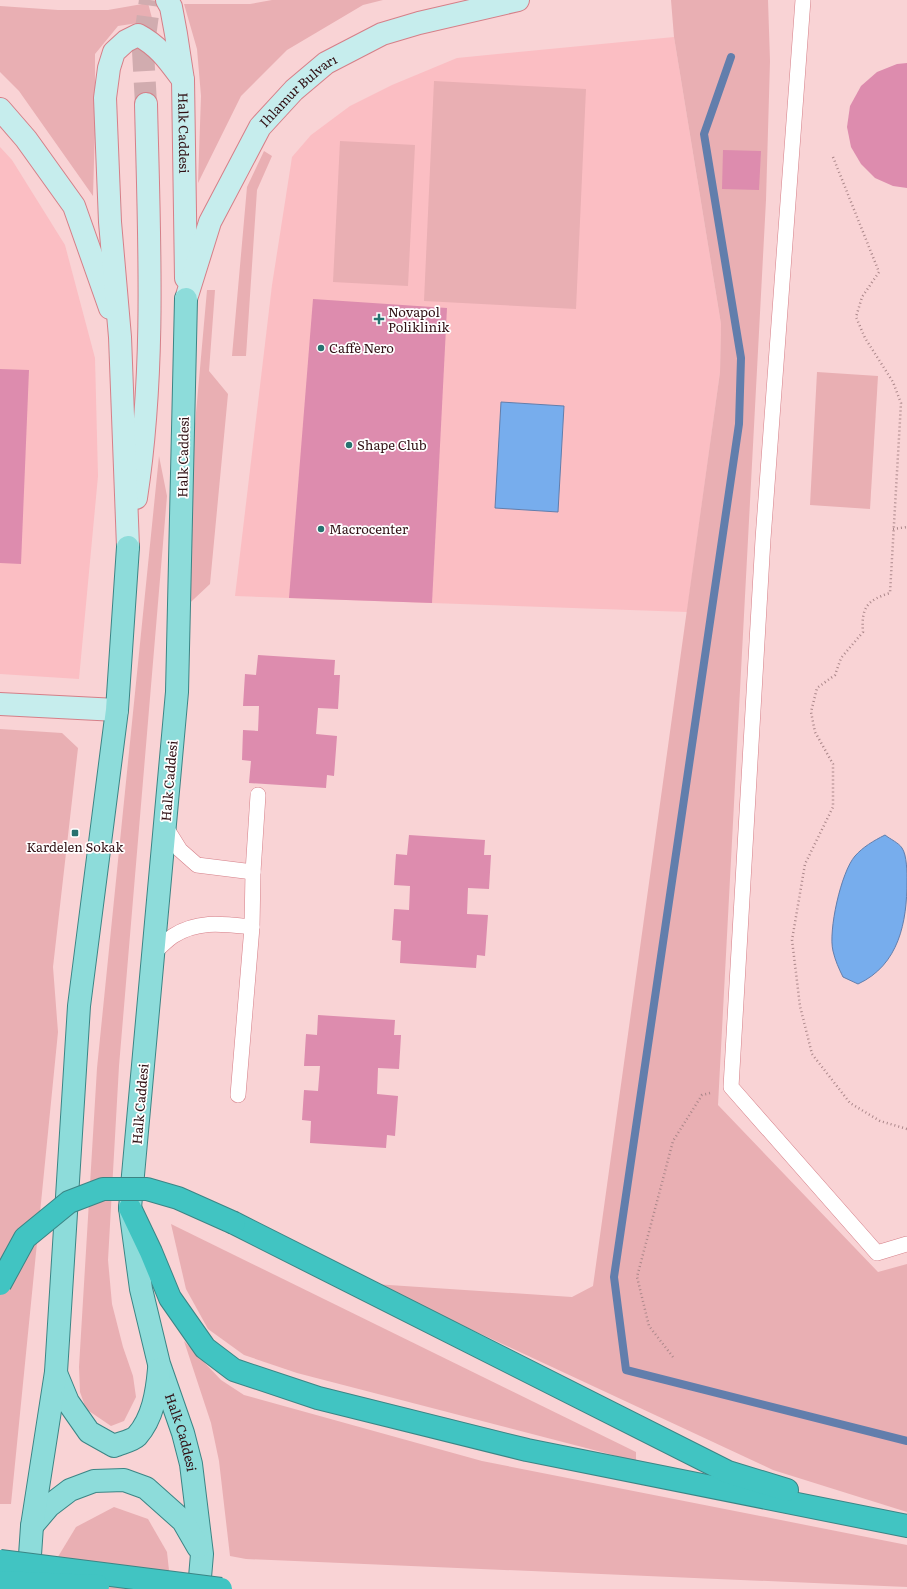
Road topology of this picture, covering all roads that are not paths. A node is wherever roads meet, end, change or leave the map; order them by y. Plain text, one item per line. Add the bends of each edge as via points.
1 (167, 0) edge
2 (518, 0) edge
3 (803, 0) edge
4 (183, 80) junction
5 (146, 104) tunnel mouth
6 (0, 108) edge
7 (186, 300) junction
8 (120, 337) junction
9 (128, 547) junction
10 (0, 704) edge
11 (117, 710) junction
12 (258, 795) dead end
13 (165, 826) junction
14 (253, 872) junction
15 (252, 927) junction
16 (154, 953) junction
17 (238, 1095) dead end
18 (130, 1208) junction
19 (907, 1244) edge
20 (0, 1284) edge
21 (159, 1364) junction
22 (56, 1372) junction
23 (901, 1525) edge
24 (32, 1526) junction
25 (202, 1554) junction
26 (0, 1561) edge
27 (0, 1582) edge
28 (28, 1589) edge
29 (159, 1589) edge
30 (199, 1589) edge
31 (221, 1589) edge

1 - 4 main road, Halk Caddesi via 171,7
2 - 7 main road, Ihlamur Bulvarı via 382,34 326,63 294,90 260,127 210,222
3 - 19 lane via 763,539 732,1087 877,1252
4 - 7 main road, Halk Caddesi
4 - 8 main road via 162,52 150,41 138,35 126,41 114,52 109,68 105,98 110,222
5 - 9 main road via 150,312 143,452
6 - 8 main road via 26,139 74,206
7 - 13 main road, Halk Caddesi via 178,692
8 - 9 main road
9 - 11 main road
10 - 11 main road
11 - 22 main road via 79,1006
12 - 14 lane
13 - 14 lane via 180,850 197,865
13 - 16 main road, Halk Caddesi
14 - 15 lane
15 - 16 lane via 199,924 173,936
15 - 17 lane
16 - 18 main road, Halk Caddesi
18 - 21 main road, Halk Caddesi via 141,1289
18 - 23 highway via 170,1298 205,1348 234,1370 318,1398 527,1450
20 - 23 highway, bridge via 25,1238 69,1202 103,1189 147,1189 178,1198 234,1223 728,1472
21 - 22 main road via 158,1388 151,1413 136,1437 114,1446 89,1432 68,1402
21 - 25 main road, Halk Caddesi via 191,1464
22 - 24 main road
24 - 25 main road via 49,1506 70,1490 94,1481 124,1480 146,1488 183,1521
24 - 28 main road
25 - 30 main road, Halk Caddesi
26 - 31 highway, bridge
27 - 29 highway, bridge

